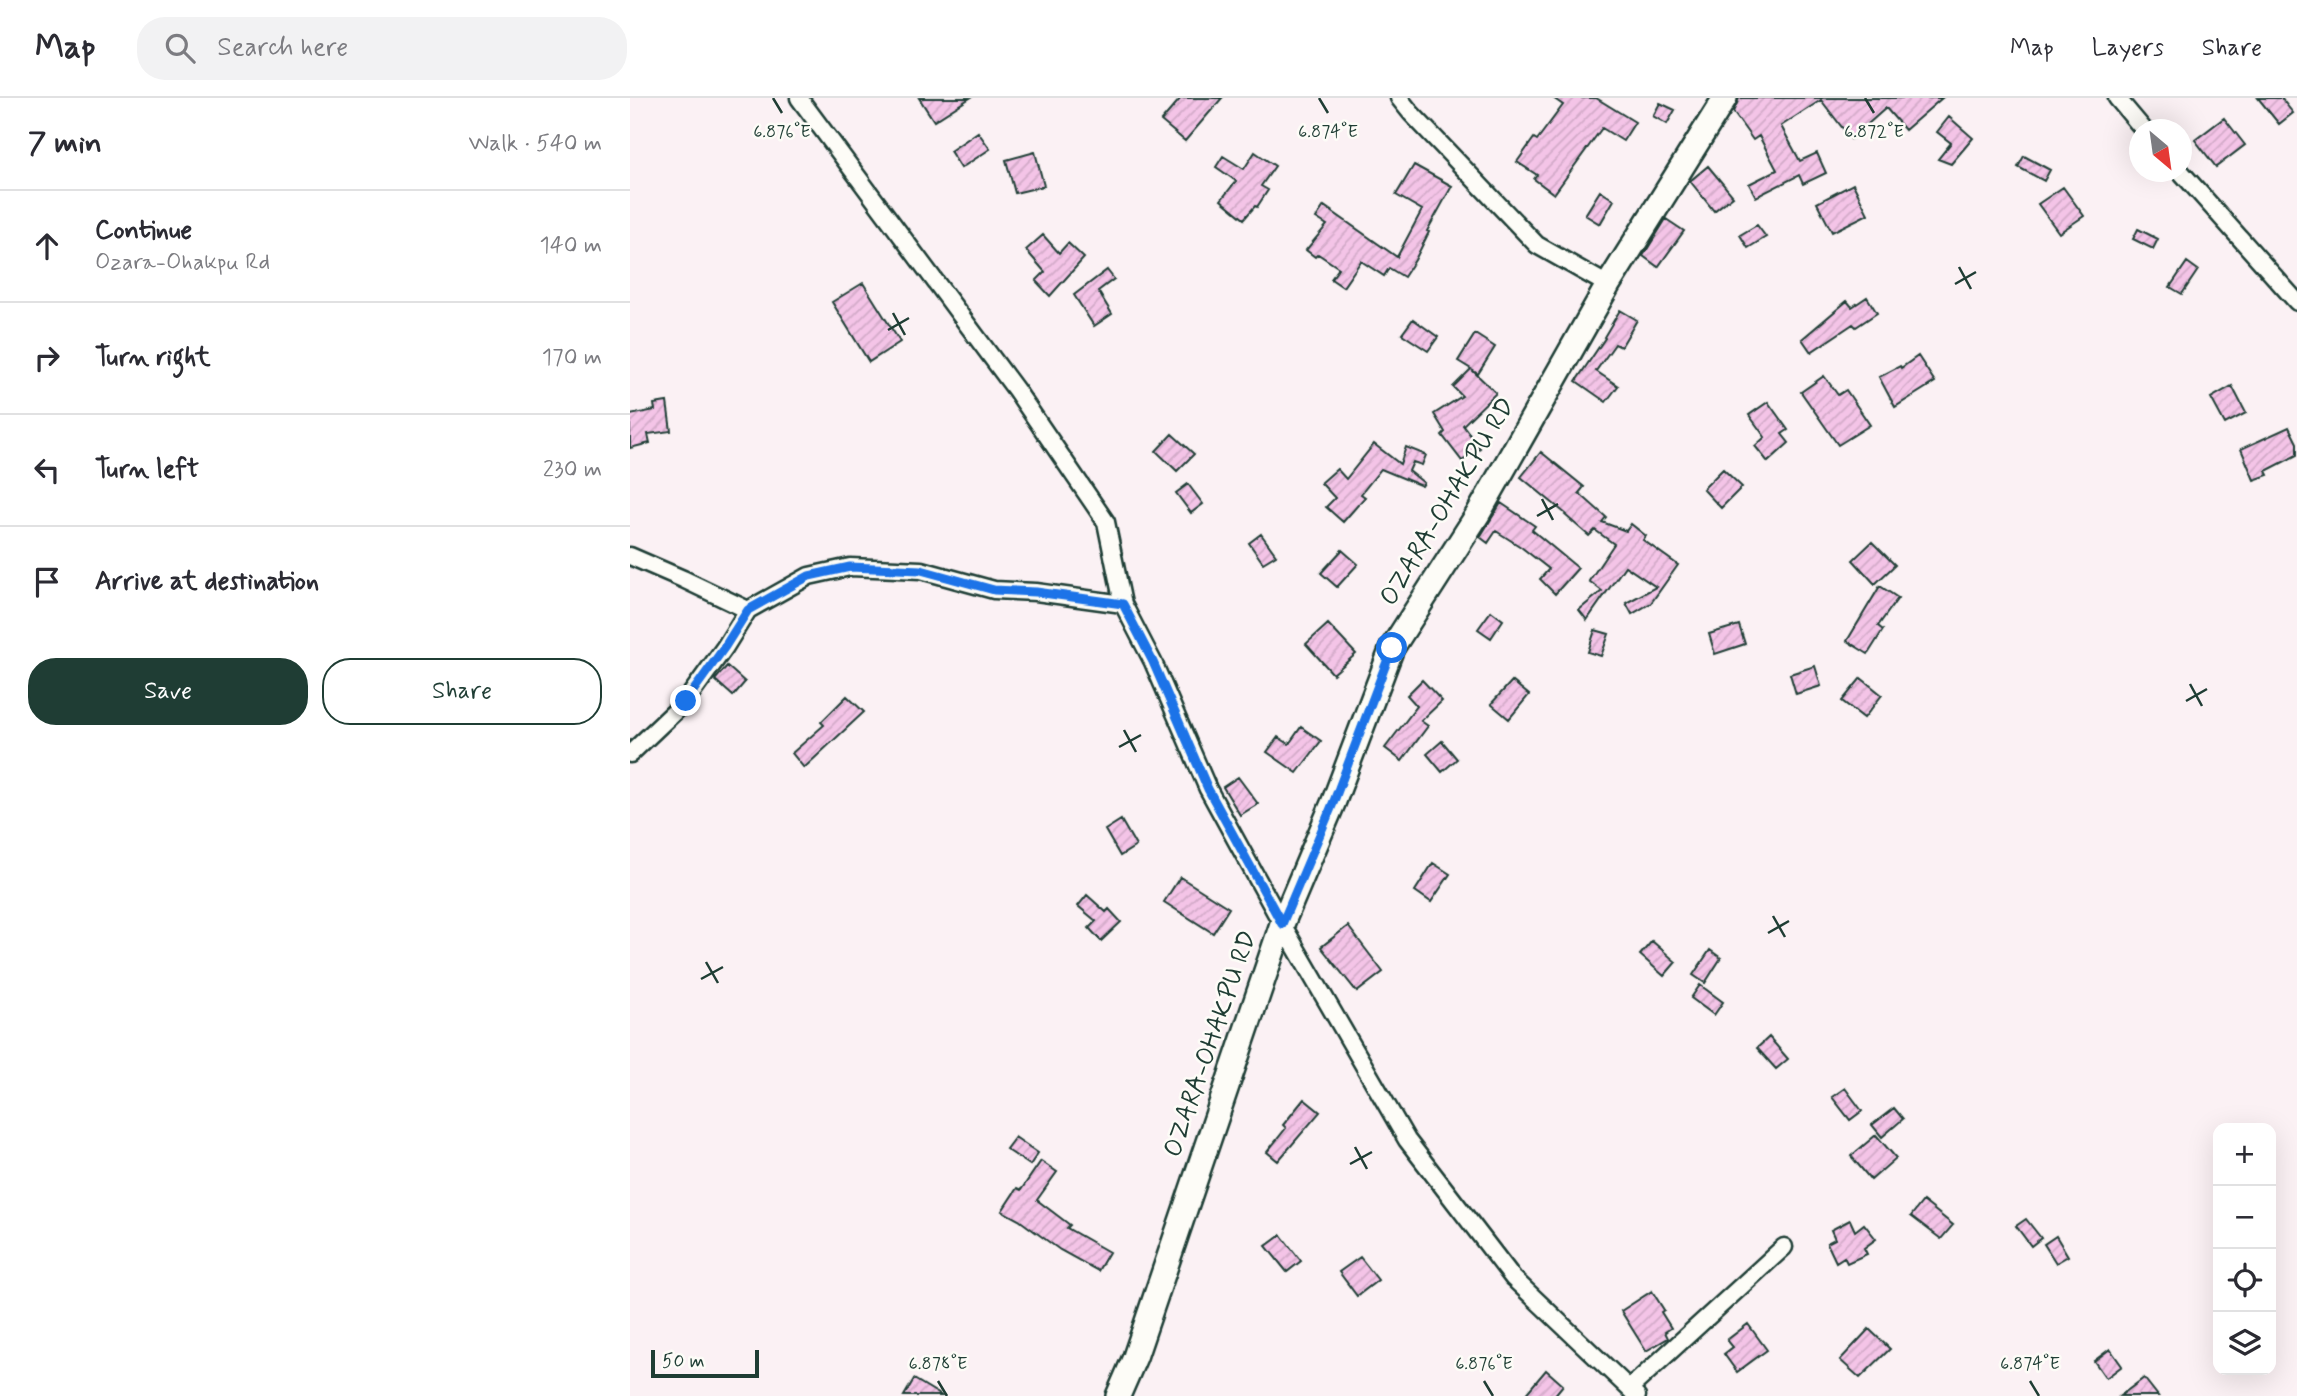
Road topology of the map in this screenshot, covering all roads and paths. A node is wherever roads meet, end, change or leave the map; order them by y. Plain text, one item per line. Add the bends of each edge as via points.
1 (799, 98) edge
2 (1399, 98) edge
3 (1725, 98) edge
4 (2117, 98) edge
5 (2135, 119) edge
6 (2190, 182) edge
7 (1608, 285) junction
8 (2297, 302) edge
9 (630, 556) edge
10 (1123, 604) junction
11 (748, 610) junction
12 (630, 754) edge
13 (1282, 924) junction
14 (1784, 1247) dead end
15 (1634, 1392) edge
16 (1118, 1396) edge

1 - 10 street via 1016,390 1106,522
2 - 7 street via 1537,245
3 - 7 main road, OZARA-OHAKPU RD
4 - 5 street
6 - 8 street
7 - 13 main road, OZARA-OHAKPU RD via 1478,514 1392,648
9 - 11 street
10 - 11 street via 994,590 921,570 850,567 809,576
10 - 13 street via 1208,789
11 - 12 street via 686,701
13 - 15 street via 1407,1140 1513,1278
13 - 16 main road, OZARA-OHAKPU RD
14 - 15 street

